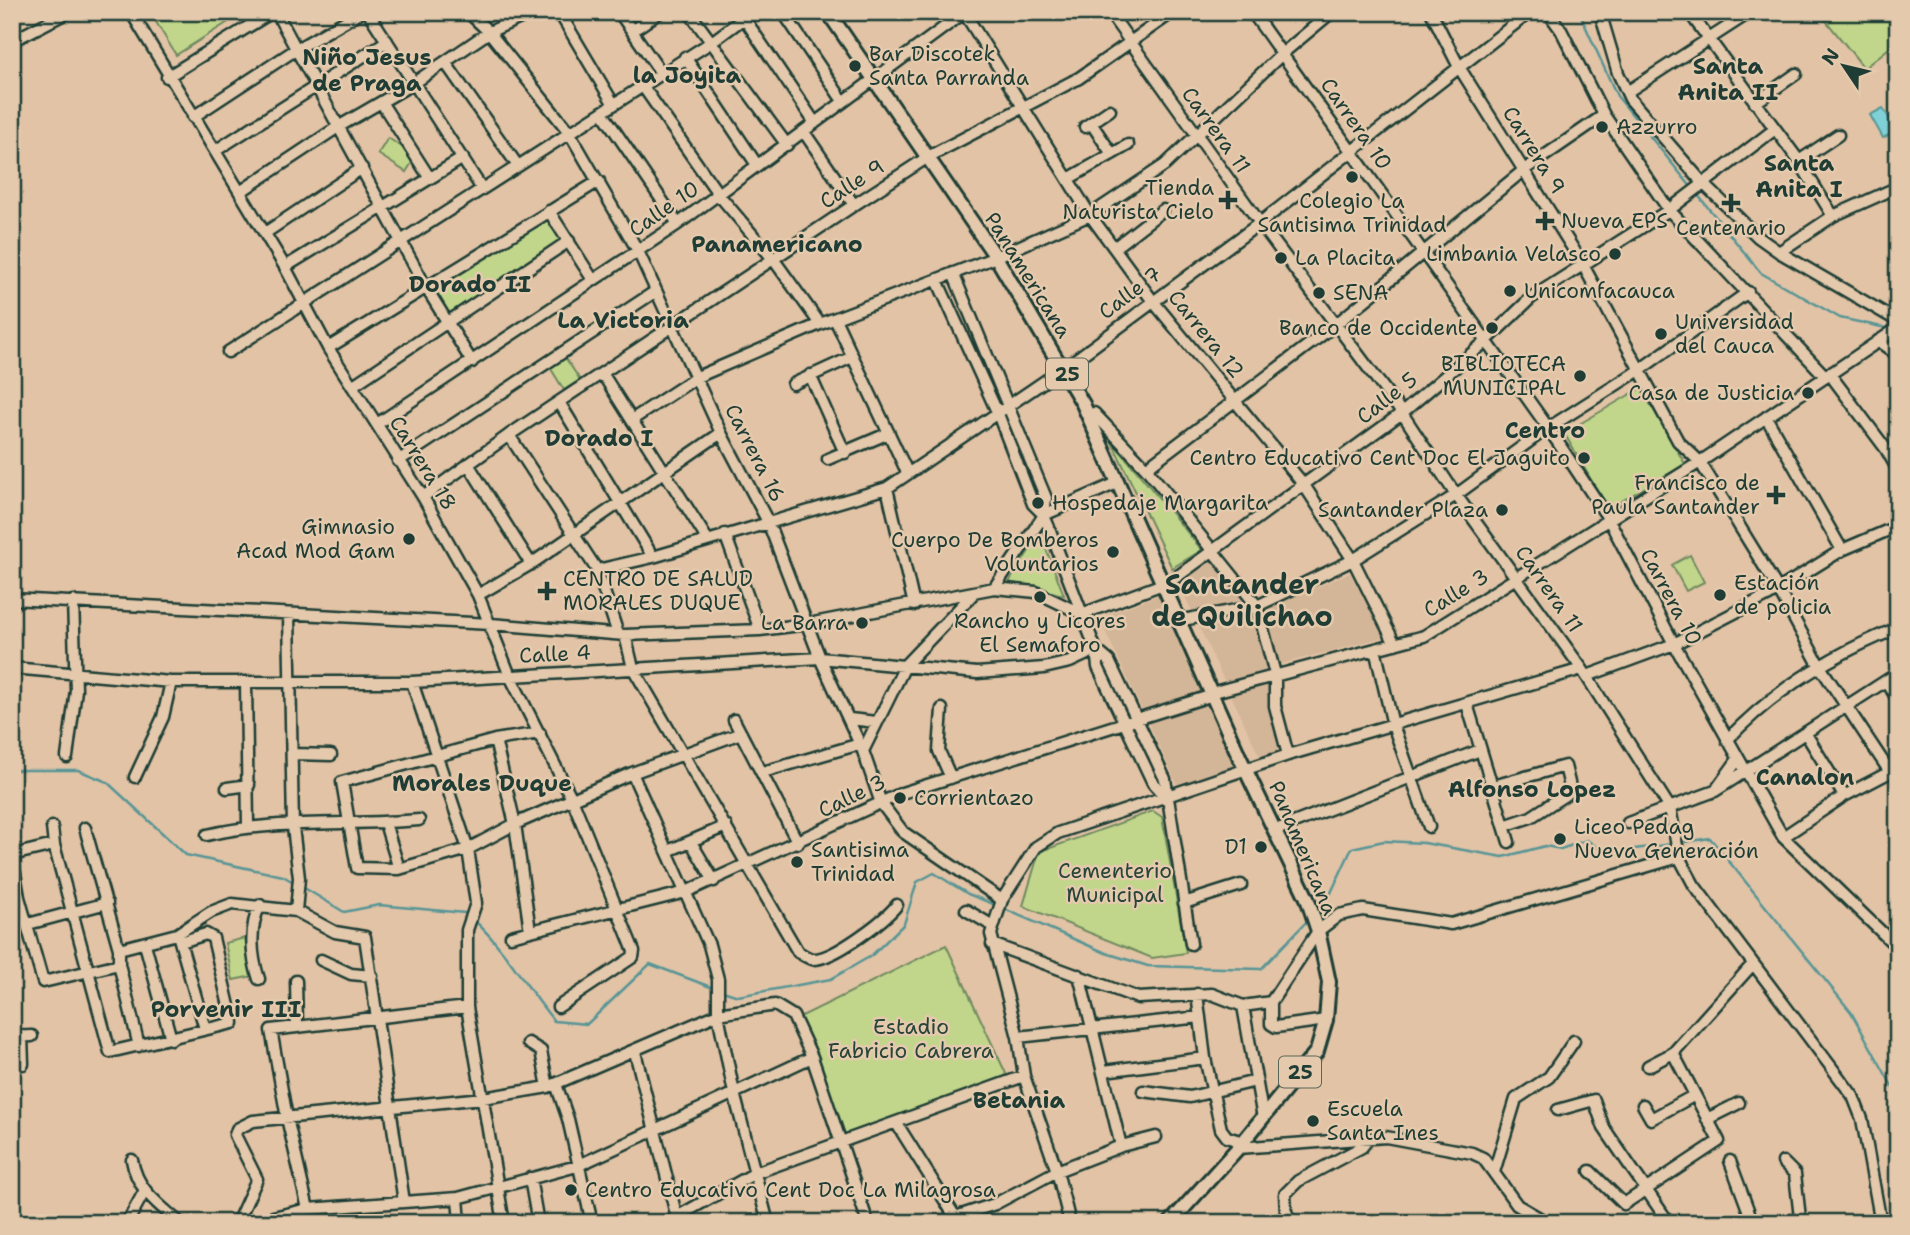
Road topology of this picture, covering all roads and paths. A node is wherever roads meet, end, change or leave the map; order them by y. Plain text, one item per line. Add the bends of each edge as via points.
1 (68, 12) edge
2 (131, 12) edge
3 (274, 12) edge
4 (361, 12) edge
5 (368, 12) edge
6 (468, 12) edge
7 (534, 12) edge
8 (559, 12) edge
9 (619, 12) edge
10 (660, 12) edge
11 (689, 12) edge
12 (783, 12) edge
13 (828, 12) edge
14 (834, 12) edge
15 (964, 12) edge
16 (1109, 12) edge
17 (1173, 12) edge
18 (1252, 12) edge
19 (1332, 12) edge
20 (1431, 12) edge
21 (1530, 12) edge
22 (1548, 12) edge
23 (1600, 12) edge
24 (1689, 12) edge
25 (1749, 13) edge
26 (745, 14) edge
27 (632, 31) junction
28 (489, 32) junction
29 (1709, 38) junction
30 (12, 41) edge
31 (387, 41) junction
32 (713, 41) junction
33 (1132, 43) junction
34 (295, 50) junction
35 (1283, 53) junction
36 (685, 57) junction
37 (445, 62) junction
38 (1459, 67) junction
39 (661, 73) junction
40 (1796, 74) dead end
41 (167, 77) junction
42 (875, 78) junction
43 (414, 83) junction
44 (642, 85) junction
45 (316, 87) junction
46 (1627, 92) junction
47 (843, 101) junction
48 (381, 102) junction
49 (613, 103) junction
50 (1755, 103) junction
51 (1024, 109) junction
52 (1111, 110) dead end
53 (602, 112) junction
54 (1604, 115) junction
55 (192, 117) junction
56 (815, 123) junction
57 (338, 127) junction
58 (1775, 129) junction
59 (569, 132) junction
60 (804, 132) junction
61 (1195, 135) junction
62 (1838, 135) dead end
63 (787, 145) junction
64 (1128, 145) dead end
65 (1352, 150) junction
66 (215, 151) junction
67 (1112, 154) junction
68 (930, 156) junction
69 (463, 158) junction
70 (1799, 161) junction
71 (757, 165) junction
72 (518, 166) junction
73 (362, 168) junction
74 (1524, 170) junction
75 (429, 177) junction
76 (1068, 179) junction
77 (599, 181) junction
78 (1700, 184) junction
79 (1898, 187) edge
80 (482, 189) junction
81 (240, 192) junction
82 (719, 195) junction
83 (383, 205) junction
84 (854, 205) junction
85 (1672, 208) junction
86 (1163, 210) dead end
87 (549, 211) junction
88 (1090, 215) junction
89 (1833, 216) junction
90 (1260, 223) junction
91 (678, 225) junction
92 (265, 233) junction
93 (402, 239) junction
94 (569, 241) junction
95 (1114, 248) junction
96 (638, 251) junction
97 (1779, 252) junction
98 (1421, 253) junction
99 (998, 256) junction
100 (774, 260) junction
101 (1582, 263) junction
102 (285, 267) junction
103 (953, 273) junction
104 (937, 279) junction
105 (593, 280) junction
106 (427, 289) junction
107 (656, 291) junction
108 (1748, 292) junction
109 (1152, 300) junction
110 (305, 305) junction
111 (835, 319) junction
112 (1898, 321) edge
113 (447, 322) junction
114 (820, 324) junction
115 (1335, 325) junction
116 (673, 328) junction
117 (1898, 328) edge
118 (1881, 339) junction
119 (1485, 342) junction
120 (328, 348) junction
121 (228, 352) dead end
122 (1898, 355) edge
123 (852, 357) junction
124 (472, 362) junction
125 (1066, 366) junction
126 (1641, 369) junction
127 (602, 373) junction
128 (810, 375) junction
129 (1827, 375) junction
130 (697, 377) junction
131 (793, 384) dead end
132 (352, 386) junction
133 (1234, 400) junction
134 (559, 402) junction
135 (1009, 407) junction
136 (1402, 412) junction
137 (1094, 413) junction
138 (998, 414) junction
139 (1766, 417) junction
140 (632, 419) junction
141 (377, 425) junction
142 (1549, 429) junction
143 (721, 433) junction
144 (889, 433) junction
145 (509, 435) junction
146 (1898, 448) edge
147 (1886, 449) junction
148 (845, 453) junction
149 (828, 459) dead end
150 (398, 461) junction
151 (1700, 462) junction
152 (468, 464) junction
153 (1146, 468) junction
154 (1898, 470) edge
155 (907, 472) junction
156 (666, 473) junction
157 (1117, 483) junction
158 (1304, 485) junction
159 (887, 488) junction
160 (1457, 495) junction
161 (423, 497) junction
162 (621, 503) junction
163 (1044, 515) junction
164 (1608, 518) junction
165 (768, 522) junction
166 (1898, 526) edge
167 (574, 533) junction
168 (725, 534) junction
169 (707, 539) junction
170 (1842, 550) junction
171 (1212, 551) junction
172 (653, 557) junction
173 (1353, 560) junction
174 (531, 564) junction
175 (597, 570) junction
176 (1518, 577) junction
177 (1168, 582) junction
178 (994, 589) junction
179 (1778, 589) junction
180 (478, 594) junction
181 (972, 594) junction
182 (12, 600) edge
183 (73, 601) junction
184 (914, 605) junction
185 (1258, 606) junction
186 (289, 614) junction
187 (1082, 614) junction
188 (1188, 619) junction
189 (491, 624) junction
190 (808, 624) junction
191 (1898, 628) edge
192 (760, 630) junction
193 (621, 635) junction
194 (1395, 644) junction
195 (1674, 644) junction
196 (1375, 649) junction
197 (1096, 650) junction
198 (820, 658) junction
199 (906, 664) junction
200 (1819, 665) junction
201 (13, 668) edge
202 (633, 668) junction
203 (1585, 673) junction
204 (1898, 673) edge
205 (73, 674) junction
206 (1275, 674) junction
207 (510, 676) junction
208 (12, 680) edge
209 (1886, 681) junction
210 (171, 682) junction
211 (246, 682) junction
212 (289, 682) junction
213 (412, 682) junction
214 (1216, 693) junction
215 (1898, 700) edge
216 (1467, 704) junction
217 (1846, 706) junction
218 (942, 709) dead end
219 (850, 719) junction
220 (1139, 719) junction
221 (734, 720) dead end
222 (876, 722) junction
223 (1126, 723) junction
224 (1393, 725) junction
225 (540, 733) junction
226 (741, 733) junction
227 (1806, 734) junction
228 (495, 740) junction
229 (1727, 740) junction
230 (862, 747) junction
231 (1480, 750) junction
232 (294, 754) junction
233 (685, 754) junction
234 (331, 755) dead end
235 (1288, 755) junction
236 (437, 756) junction
237 (66, 757) dead end
238 (1738, 759) junction
239 (1248, 769) junction
240 (1894, 771) edge
241 (763, 772) junction
242 (1746, 773) junction
243 (632, 774) junction
244 (1411, 776) junction
245 (135, 777) dead end
246 (951, 778) junction
247 (248, 786) junction
248 (1493, 786) junction
249 (227, 788) dead end
250 (1715, 791) junction
251 (1844, 796) junction
252 (1166, 797) junction
253 (573, 800) junction
254 (881, 803) junction
255 (1670, 808) junction
256 (419, 820) dead end
257 (386, 823) junction
258 (1628, 823) dead end
259 (348, 824) junction
260 (515, 824) junction
261 (248, 825) junction
262 (726, 826) junction
263 (1504, 826) junction
264 (52, 827) dead end
265 (293, 827) junction
266 (1429, 827) dead end
267 (85, 828) dead end
268 (1276, 830) junction
269 (207, 835) dead end
270 (1783, 837) junction
271 (691, 842) junction
272 (1509, 842) dead end
273 (799, 843) junction
274 (54, 845) junction
275 (468, 849) junction
276 (668, 851) junction
277 (1678, 852) junction
278 (12, 857) edge
279 (750, 865) junction
280 (400, 869) junction
281 (714, 881) junction
282 (1241, 885) dead end
283 (686, 892) junction
284 (16, 898) edge
285 (1001, 902) junction
286 (1184, 902) junction
287 (107, 903) junction
288 (260, 905) junction
289 (897, 905) dead end
290 (297, 907) junction
291 (618, 907) junction
292 (74, 909) junction
293 (966, 911) dead end
294 (994, 922) junction
295 (27, 924) junction
296 (1317, 928) junction
297 (530, 931) junction
298 (511, 936) dead end
299 (179, 938) junction
300 (145, 944) junction
301 (992, 944) junction
302 (1192, 944) dead end
303 (1898, 948) edge
304 (119, 949) junction
305 (321, 960) dead end
306 (119, 964) junction
307 (1752, 965) junction
308 (90, 972) junction
309 (1079, 975) junction
310 (372, 976) junction
311 (258, 978) dead end
312 (296, 981) dead end
313 (1197, 994) junction
314 (1271, 1002) junction
315 (1243, 1006) junction
316 (467, 1007) junction
317 (558, 1007) dead end
318 (718, 1011) junction
319 (379, 1017) junction
320 (1200, 1017) junction
321 (1326, 1020) junction
322 (297, 1025) junction
323 (205, 1029) junction
324 (1094, 1030) junction
325 (22, 1036) edge
326 (1018, 1037) junction
327 (171, 1039) junction
328 (1574, 1041) dead end
329 (528, 1043) dead end
330 (139, 1046) junction
331 (635, 1052) junction
332 (1673, 1053) junction
333 (812, 1057) junction
334 (1205, 1058) junction
335 (23, 1065) dead end
336 (1648, 1066) dead end
337 (1104, 1071) junction
338 (1024, 1076) junction
339 (1255, 1081) junction
340 (552, 1085) junction
341 (1143, 1091) dead end
342 (1212, 1092) junction
343 (734, 1093) junction
344 (1695, 1095) junction
345 (483, 1098) junction
346 (1739, 1103) dead end
347 (1643, 1105) dead end
348 (391, 1108) junction
349 (1558, 1110) dead end
350 (286, 1118) junction
351 (1263, 1118) junction
352 (1707, 1119) junction
353 (897, 1124) junction
354 (656, 1131) junction
355 (1156, 1137) dead end
356 (1370, 1138) junction
357 (842, 1143) junction
358 (1241, 1145) junction
359 (1121, 1146) junction
360 (132, 1160) dead end
361 (1730, 1161) dead end
362 (1783, 1162) dead end
363 (577, 1166) junction
364 (1057, 1171) junction
365 (1590, 1171) dead end
366 (1494, 1172) junction
367 (755, 1173) junction
368 (530, 1178) junction
369 (498, 1186) junction
370 (1645, 1189) junction
371 (144, 1192) junction
372 (458, 1198) junction
373 (404, 1202) junction
374 (308, 1209) junction
375 (958, 1219) edge
376 (673, 1221) edge
377 (127, 1223) edge
378 (180, 1223) edge
379 (237, 1223) edge
380 (267, 1223) edge
381 (460, 1223) edge
382 (504, 1223) edge
383 (538, 1223) edge
384 (592, 1223) edge
385 (768, 1223) edge
386 (868, 1223) edge
387 (936, 1223) edge
388 (1070, 1223) edge
389 (1170, 1223) edge
390 (1292, 1223) edge
391 (1548, 1223) edge
392 (1669, 1223) edge
393 (1753, 1223) edge
394 (1785, 1223) edge
395 (1881, 1223) edge

1 - 30 street
2 - 41 street, Carrera 18
3 - 34 street
3 - 41 street
4 - 34 street
5 - 31 street
6 - 28 street, Carrera 16
7 - 28 street
8 - 49 street
9 - 27 street
10 - 27 street
11 - 32 street
12 - 47 street
13 - 42 main road, Panamericana / 25
14 - 42 main road, Panamericana / 25
15 - 42 street, Calle 10
15 - 51 street, Carrera 12
16 - 33 street, Carrera 11
17 - 33 street, Calle 9
18 - 35 street, Carrera 10
19 - 35 street
20 - 38 street, Carrera 9
21 - 38 street, Calle 7
22 - 54 street
23 - 46 street
24 - 29 street
25 - 29 street
26 - 32 street
26 - 56 street
27 - 39 street
28 - 37 street
28 - 59 street, Carrera 16
29 - 46 street
29 - 50 street
31 - 43 street
31 - 45 street
32 - 36 street
32 - 63 street
33 - 51 street, Calle 9
33 - 61 street, Carrera 11
34 - 45 street
34 - 55 street
35 - 61 street
35 - 65 street, Carrera 10
36 - 39 street
36 - 71 street
37 - 43 street
37 - 72 street
38 - 65 street, Calle 7
38 - 74 street, Carrera 9
39 - 44 street
40 - 50 street
41 - 55 street, Carrera 18
42 - 47 street, Calle 10
42 - 68 main road, Panamericana / 25
43 - 48 street
43 - 69 street
44 - 49 street
44 - 82 street
45 - 57 street
45 - 66 street
46 - 78 street
47 - 56 street, Calle 10
48 - 57 street
48 - 75 street
49 - 53 street
50 - 58 street
51 - 68 street, Calle 9
51 - 76 street, Carrera 12
52 - 67 street via 1088,125
53 - 59 street
53 - 91 street
54 - 74 street
54 - 85 street
55 - 66 street, Carrera 18
56 - 60 street, Calle 10
57 - 73 street
57 - 81 street
58 - 70 street
58 - 78 street, Calle 5
59 - 72 street
59 - 77 street, Carrera 16
60 - 63 street, Calle 10
60 - 84 street
61 - 88 street via 1165,165
61 - 90 street, Carrera 11
62 - 70 street
63 - 71 street, Calle 10
64 - 67 street
65 - 90 street, Calle 7
65 - 98 street, Carrera 10
66 - 81 street, Carrera 18
67 - 76 street
68 - 84 street, Calle 9
68 - 99 main road, Panamericana / 25
69 - 75 street
69 - 80 street
70 - 89 street
71 - 82 street, Calle 10
72 - 80 street
73 - 83 street
73 - 92 street
74 - 98 street
74 - 101 street, Carrera 9
75 - 83 street
76 - 88 street, Carrera 12
77 - 87 street
77 - 96 street, Carrera 16
78 - 85 street, Calle 5
78 - 97 street
79 - 89 street
80 - 93 street
81 - 92 street, Carrera 18
82 - 91 street, Calle 10
82 - 100 street
83 - 93 street
83 - 102 street
84 - 100 street, Calle 9
85 - 101 street, Calle 5
85 - 108 street
86 - 95 street
87 - 94 street
87 - 106 street
88 - 95 street, Carrera 12
88 - 99 street
89 - 97 street
90 - 109 street, Calle 7
90 - 115 street, Carrera 11
91 - 96 street, Calle 10
92 - 102 street, Carrera 18
93 - 106 street
93 - 110 street
94 - 105 street
94 - 113 street
95 - 109 street, Carrera 12
96 - 105 street, Calle 10
96 - 107 street, Carrera 16
97 - 112 street
98 - 115 street
98 - 119 street, Carrera 10
99 - 103 street
99 - 125 main road, Panamericana / 25
100 - 114 street
100 - 116 street, Calle 9
101 - 119 street, Calle 5 via 1531,298
101 - 126 street, Carrera 9
102 - 110 street, Carrera 18
103 - 104 street
103 - 135 street
104 - 111 street
104 - 138 street
105 - 124 street, Calle 10
106 - 113 street
106 - 120 street
107 - 116 street, Carrera 16
107 - 150 street
108 - 126 street
108 - 129 street
109 - 125 street, Calle 7
109 - 133 street, Carrera 12
110 - 120 street, Carrera 18
110 - 121 street
111 - 114 street
111 - 123 street
113 - 124 street
113 - 132 street
114 - 130 street
115 - 133 street
115 - 136 street, Carrera 11
116 - 127 street, Calle 9
116 - 130 street, Carrera 16
117 - 118 street, Calle 3
118 - 122 street
118 - 129 street, Calle 3
119 - 136 street, Calle 5
119 - 142 street, Carrera 10
120 - 132 street, Carrera 18
123 - 128 street
123 - 144 street
124 - 141 street, Calle 10
125 - 135 street, Calle 7
125 - 137 main road, Panamericana / 25
125 - 157 main road, Panamericana / 25
126 - 142 street
126 - 151 street, Carrera 9 via 1678,441
127 - 134 street, Calle 9
127 - 140 street
128 - 131 street
128 - 148 street
129 - 139 street, Calle 3
129 - 147 street
130 - 140 street
130 - 143 street, Carrera 16
132 - 141 street, Carrera 18
133 - 153 street
133 - 158 street, Carrera 12
134 - 145 street, Calle 9
134 - 162 street
135 - 138 street, Calle 7
135 - 163 street via 1046,498
136 - 158 street, Calle 5
136 - 160 street, Carrera 11
137 - 153 street
137 - 177 main road, Panamericana / 25
138 - 155 street, Calle 7
138 - 163 street via 1033,503
139 - 151 street, Calle 3
139 - 170 street
140 - 156 street
141 - 150 street, Carrera 18
142 - 160 street
142 - 164 street, Carrera 10
143 - 156 street
143 - 165 street, Carrera 16
144 - 148 street
144 - 155 street
145 - 152 street, Calle 9
145 - 167 street
146 - 147 street
147 - 154 street
148 - 149 street
150 - 161 street, Carrera 18
151 - 164 street, Calle 3
151 - 179 street, Carrera 9
152 - 161 street, Calle 9
152 - 174 street
153 - 171 street
155 - 159 street, Calle 7
156 - 162 street
156 - 169 street
157 - 163 street
157 - 177 main road, Panamericana / 25
158 - 171 street, Calle 5
158 - 173 street, Carrera 12
159 - 165 street, Calle 7
159 - 184 street
160 - 173 street
160 - 176 street, Carrera 11
161 - 180 street, Carrera 18
162 - 167 street
162 - 172 street
163 - 178 street
163 - 187 street
164 - 176 street, Calle 3
164 - 195 street, Carrera 10
165 - 168 street, Calle 7
165 - 190 street, Carrera 16
166 - 170 street
167 - 174 street
167 - 175 street
168 - 169 street, Calle 7
168 - 192 street
169 - 172 street, Calle 7
170 - 179 street
171 - 177 street, Calle 5
171 - 185 street
172 - 175 street, Calle 7
173 - 185 street
173 - 194 street, Carrera 12
174 - 180 street
175 - 193 street
176 - 194 street, Calle 3 via 1424,636
176 - 203 street, Carrera 11
177 - 187 street, Calle 5
177 - 188 main road, Panamericana / 25
177 - 214 main road, Panamericana / 25
178 - 181 street
178 - 187 street via 1036,592
179 - 195 street
179 - 200 street, Carrera 9
180 - 189 street, Carrera 18
181 - 184 street
181 - 199 street
182 - 183 street
183 - 186 street
183 - 205 street
184 - 190 street
185 - 188 street
185 - 206 street
186 - 189 street
186 - 212 street
187 - 197 street
188 - 214 main road, Panamericana / 25
189 - 193 street
189 - 207 street, Carrera 18
190 - 192 street
190 - 198 street, Carrera 16
191 - 200 street
192 - 193 street
193 - 202 street
194 - 196 street, Calle 3
195 - 203 street
195 - 229 street, Carrera 10
196 - 206 street, Calle 3
196 - 224 street
197 - 199 street, Calle 4 via 1044,668 976,673
197 - 220 street via 1109,661
197 - 223 street via 1098,667
198 - 199 street, Calle 4
198 - 202 street, Calle 4
198 - 219 street, Carrera 16
199 - 222 street
200 - 217 street, Carrera 9
200 - 229 street via 1758,707
201 - 205 street, Calle 4
201 - 208 street
202 - 207 street, Calle 4
202 - 233 street
203 - 216 street
203 - 255 street, Carrera 11
204 - 209 street
205 - 210 street, Calle 4
205 - 237 street via 76,690
206 - 214 street, Calle 3
206 - 235 street via 1275,706
207 - 213 street, Calle 4
207 - 225 street, Carrera 18
209 - 215 street
209 - 217 street
210 - 211 street, Calle 4
210 - 245 street via 163,718
211 - 212 street, Calle 4
211 - 247 street
212 - 213 street, Calle 4
212 - 232 street
213 - 236 street
214 - 220 street, Calle 3
214 - 239 main road, Panamericana / 25
216 - 224 street
216 - 231 street
217 - 227 street
217 - 240 street, Carrera 9
218 - 246 street via 939,751
219 - 222 street
219 - 230 street, Carrera 16
220 - 223 street, Calle 3
220 - 252 street via 1164,779
221 - 226 street
222 - 230 street
223 - 246 street, Calle 3
223 - 252 street via 1153,783
224 - 235 street
224 - 244 street
225 - 228 street
225 - 253 street, Carrera 18
226 - 233 street
226 - 241 street
227 - 242 street
227 - 251 street
228 - 236 street
228 - 260 street
229 - 238 street, Carrera 10
230 - 241 street
230 - 254 street, Carrera 16
231 - 244 street
231 - 248 street
232 - 234 street
232 - 265 street
233 - 243 street
233 - 262 street
235 - 239 street
236 - 259 street via 342,782
236 - 275 street
238 - 242 street, Carrera 10
238 - 250 street
239 - 252 street
239 - 268 main road, Panamericana / 25
240 - 251 street
241 - 273 street
242 - 250 street
242 - 270 street, Carrera 10
243 - 253 street
243 - 276 street
244 - 266 street
244 - 268 street
246 - 254 street, Calle 3
247 - 249 street
247 - 261 street
248 - 263 street
248 - 263 street via 1565,766 1571,791 1531,817
250 - 255 street
251 - 270 street
252 - 285 street via 1058,833 1036,847
252 - 286 street
253 - 260 street
253 - 291 street, Carrera 18
254 - 273 street, Calle 3
254 - 285 street, Carrera 16 via 903,832
255 - 258 street
255 - 277 street, Carrera 11
256 - 257 street
257 - 259 street
257 - 280 street
259 - 265 street
259 - 280 street via 356,868
260 - 275 street
260 - 297 street
261 - 265 street
261 - 269 street
262 - 271 street
262 - 279 street
263 - 272 street
264 - 274 street
265 - 290 street
267 - 287 street
268 - 296 main road, Panamericana / 25
270 - 303 street, Carrera 10
271 - 276 street
271 - 281 street
273 - 279 street, Calle 3
274 - 278 street
274 - 292 street
275 - 280 street
275 - 316 street via 476,903 467,930
276 - 283 street
277 - 296 street via 1451,924 1363,910 1339,915
277 - 307 street, Carrera 11 via 1694,885
278 - 284 street
279 - 281 street, Calle 3
279 - 289 street via 793,947 813,959 832,954 887,918
281 - 283 street, Calle 3
282 - 286 street
283 - 291 street, Calle 3
283 - 318 street via 709,945 718,979
284 - 295 street
285 - 294 street
286 - 302 street
287 - 292 street
287 - 304 street
288 - 290 street
288 - 299 street via 221,907
288 - 311 street via 253,942
290 - 310 street via 334,932 365,937
291 - 297 street, Calle 3
291 - 317 street, Carrera 18 via 634,945 632,957
292 - 295 street
292 - 308 street
293 - 294 street
294 - 301 street
295 - 308 street via 41,979 47,983
296 - 314 street
296 - 321 main road, Panamericana / 25 via 1329,982
297 - 298 street, Calle 3
299 - 300 street
299 - 323 street
299 - 323 street via 213,937 233,1023
300 - 304 street
300 - 327 street
301 - 309 street
301 - 326 street
304 - 306 street
305 - 310 street via 351,974
306 - 308 street
306 - 330 street
307 - 332 street
307 - 395 street, Carrera 11 via 1853,1096 1862,1119
308 - 330 street via 93,1003 108,1050
309 - 313 street via 1138,998
309 - 324 street
310 - 319 street
312 - 322 street
313 - 315 street via 1221,996
313 - 320 street
314 - 315 street
314 - 321 street via 1271,1024 1276,1027
315 - 339 street
316 - 319 street
316 - 345 street
318 - 331 street
318 - 333 street via 775,1004 793,1016
318 - 343 street
319 - 322 street
319 - 348 street
320 - 324 street
320 - 334 street
321 - 351 main road, Panamericana / 25 via 1317,1051
322 - 350 street via 273,1027 270,1033
323 - 327 street
324 - 326 street
324 - 337 street
325 - 335 street
326 - 338 street
327 - 330 street
328 - 366 street via 1549,1077 1516,1099
329 - 340 street via 541,1051
331 - 340 street
331 - 354 street
332 - 336 street
332 - 344 street
333 - 343 street
333 - 357 street
334 - 337 street
334 - 342 street
337 - 359 street
338 - 353 street
338 - 364 street
339 - 342 street
339 - 351 street
340 - 345 street
340 - 363 street via 568,1119
341 - 342 street via 1190,1097
342 - 358 street via 1224,1134
343 - 354 street
343 - 367 street
344 - 347 street via 1651,1119
344 - 352 street
345 - 348 street
345 - 369 street
346 - 352 street
348 - 350 street
348 - 373 street
349 - 370 street via 1594,1100 1604,1128
350 - 374 street
350 - 379 street via 253,1121 235,1135 257,1179
351 - 358 main road, Panamericana / 25
352 - 370 street via 1719,1141
353 - 357 street
353 - 375 street
354 - 363 street
354 - 376 street
355 - 359 street
356 - 358 street
356 - 366 street via 1472,1153
356 - 390 street via 1362,1147 1298,1181 1285,1194
357 - 367 street
357 - 386 street
358 - 389 main road, Panamericana / 25
359 - 364 street
360 - 371 street
361 - 393 street
362 - 394 street via 1795,1174 1800,1218
363 - 368 street
363 - 384 street
364 - 375 street
364 - 388 street
365 - 370 street via 1624,1204
366 - 391 street via 1517,1205
367 - 376 street
367 - 385 street
368 - 369 street
368 - 383 street
369 - 372 street
369 - 382 street
370 - 392 street
371 - 377 street
371 - 378 street
372 - 373 street
372 - 381 street
373 - 374 street
374 - 380 street via 273,1217
375 - 387 street

